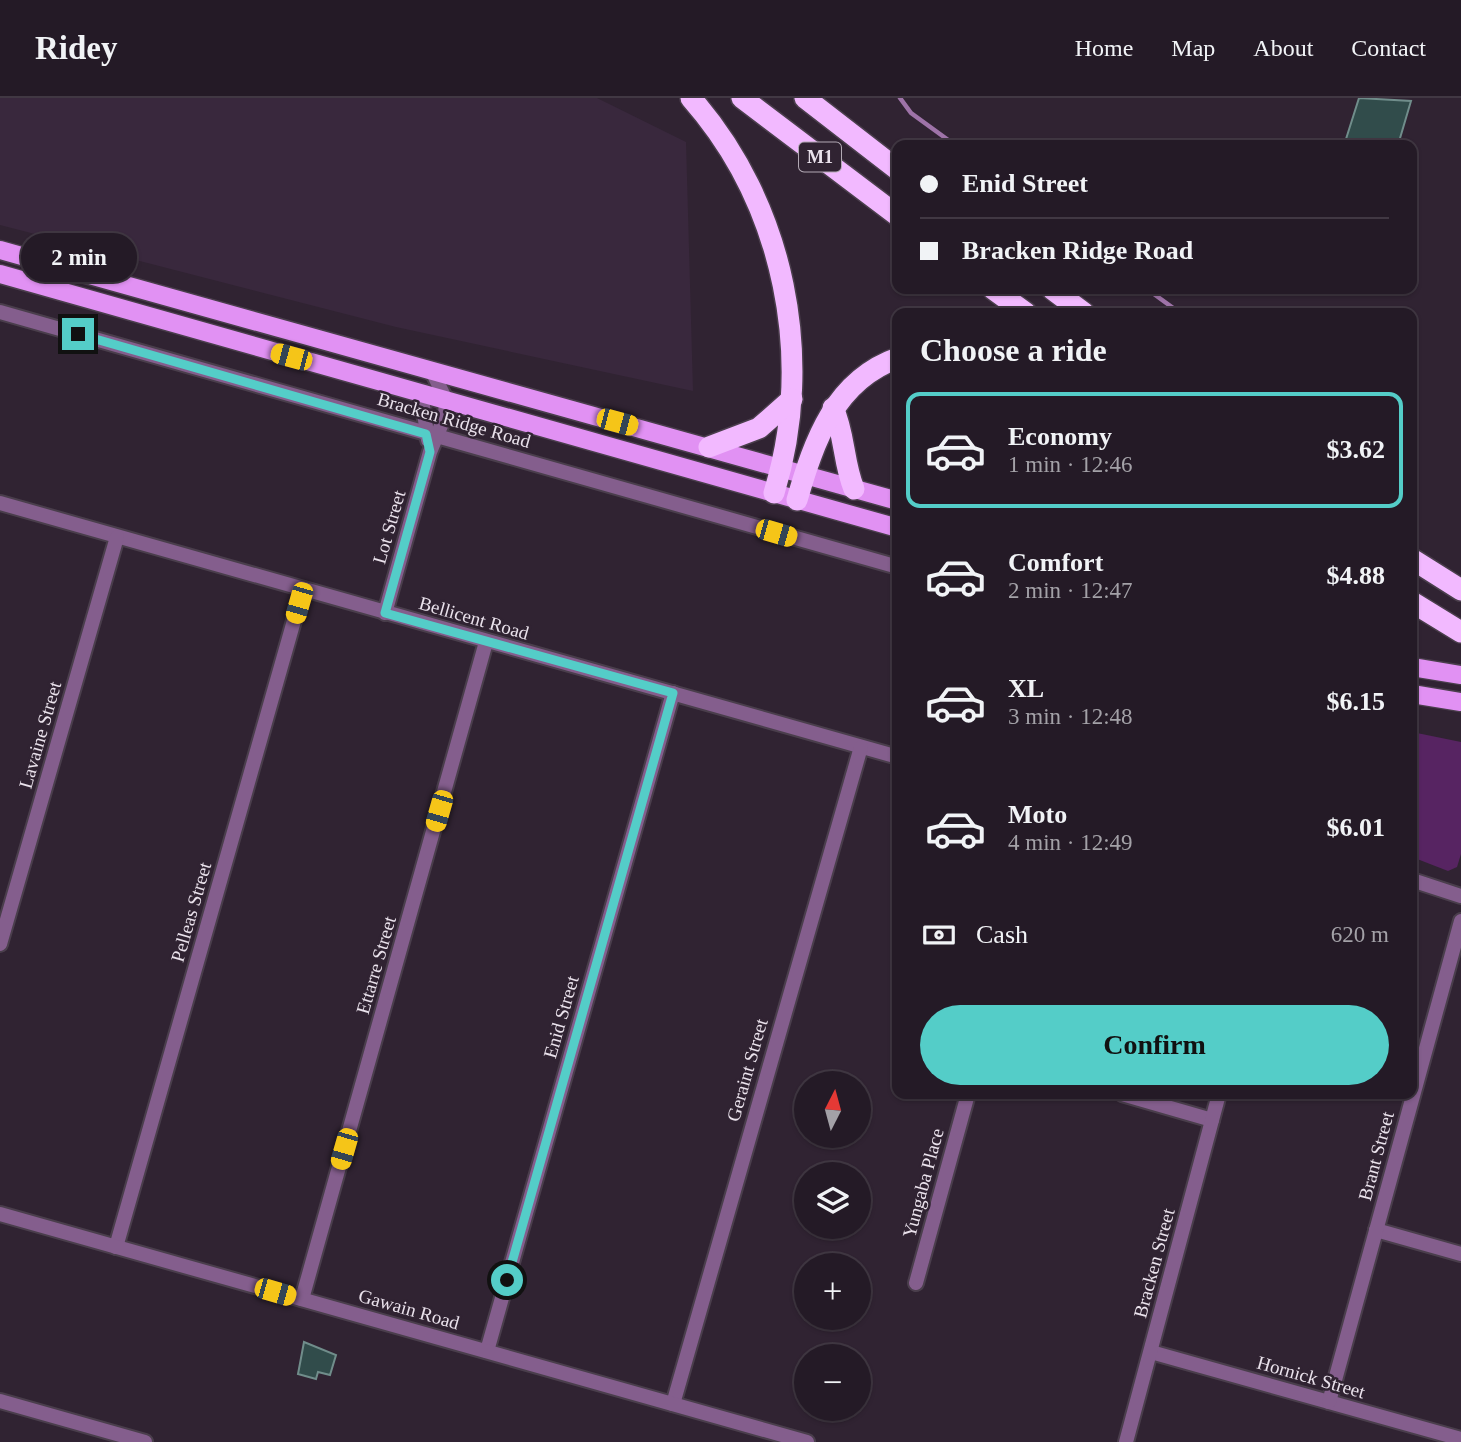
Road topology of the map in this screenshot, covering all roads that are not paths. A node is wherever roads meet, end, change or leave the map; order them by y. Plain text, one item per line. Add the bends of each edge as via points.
1 (691, 98) edge
2 (742, 98) edge
3 (804, 98) edge
4 (892, 165) edge
5 (892, 211) edge
6 (0, 250) edge
7 (0, 274) edge
8 (1000, 294) edge
9 (1059, 294) edge
10 (1019, 308) edge
11 (1077, 308) edge
12 (0, 312) edge
13 (892, 361) edge
14 (432, 370) junction
15 (421, 393) junction
16 (446, 400) junction
17 (792, 400) junction
18 (833, 408) junction
19 (432, 436) junction
20 (709, 447) junction
21 (782, 468) junction
22 (804, 474) junction
23 (854, 489) junction
24 (774, 493) junction
25 (892, 499) edge
26 (797, 500) junction
27 (0, 503) edge
28 (892, 526) edge
29 (117, 537) junction
30 (1417, 562) edge
31 (892, 565) edge
32 (303, 589) junction
33 (1461, 590) edge
34 (1417, 605) edge
35 (385, 613) junction
36 (1461, 632) edge
37 (486, 642) junction
38 (1417, 668) edge
39 (1461, 675) edge
40 (673, 693) junction
41 (1417, 695) edge
42 (1461, 702) edge
43 (861, 747) junction
44 (892, 755) edge
45 (1417, 882) edge
46 (1461, 896) edge
47 (1461, 921) edge
48 (0, 944) edge
49 (1417, 1081) edge
50 (967, 1099) edge
51 (1139, 1099) edge
52 (1218, 1099) edge
53 (1412, 1099) edge
54 (1212, 1120) junction
55 (0, 1214) edge
56 (1376, 1230) junction
57 (116, 1247) junction
58 (1461, 1254) edge
59 (916, 1283) dead end
60 (302, 1299) junction
61 (487, 1351) junction
62 (1151, 1352) junction
63 (0, 1401) edge
64 (1329, 1402) junction
65 (673, 1404) junction
66 (1461, 1438) edge
67 (145, 1442) edge
68 (807, 1442) edge
69 (1126, 1442) edge

1 - 17 highway via 728,148 766,225 788,306
2 - 5 highway, M1
3 - 4 highway, M1
6 - 14 main road
7 - 15 main road, Bracken Ridge Road
8 - 10 highway
9 - 11 highway
12 - 19 street, Bracken Ridge Road
13 - 18 highway via 869,372
14 - 16 street
14 - 20 main road
15 - 16 main road, Bracken Ridge Road
15 - 19 street
16 - 19 street, Lot Street
16 - 24 main road, Bracken Ridge Road
17 - 20 highway via 760,428
17 - 21 highway
18 - 22 highway
18 - 23 highway
19 - 31 street, Bracken Ridge Road
19 - 35 street, Lot Street
20 - 21 main road
21 - 22 main road
21 - 24 highway
22 - 23 main road
22 - 26 highway
23 - 25 main road
24 - 26 main road, Bracken Ridge Road
26 - 28 main road, Bracken Ridge Road
27 - 29 street, Bellicent Road
29 - 32 street, Bellicent Road
29 - 48 street, Lavaine Street
30 - 33 highway
32 - 35 street, Bellicent Road
32 - 57 street, Pelleas Street
34 - 36 highway
35 - 37 street, Bellicent Road
37 - 40 street, Bellicent Road
37 - 60 street, Ettarre Street
38 - 39 main road
40 - 43 street, Bellicent Road
40 - 61 street, Enid Street
41 - 42 main road
43 - 44 street, Bellicent Road
43 - 65 street, Geraint Street
45 - 46 street
47 - 49 street, Brant Street
50 - 59 street, Yungaba Place
51 - 54 street
52 - 54 street, Bracken Street
53 - 56 street, Brant Street
54 - 62 street, Bracken Street
55 - 57 street, Gawain Road
56 - 58 street
56 - 64 street, Brant Street
57 - 60 street, Gawain Road
60 - 61 street, Gawain Road
61 - 65 street, Gawain Road
62 - 64 street, Hornick Street
62 - 69 street, Bracken Street
63 - 67 street
64 - 66 street, Hornick Street
65 - 68 street, Gawain Road

